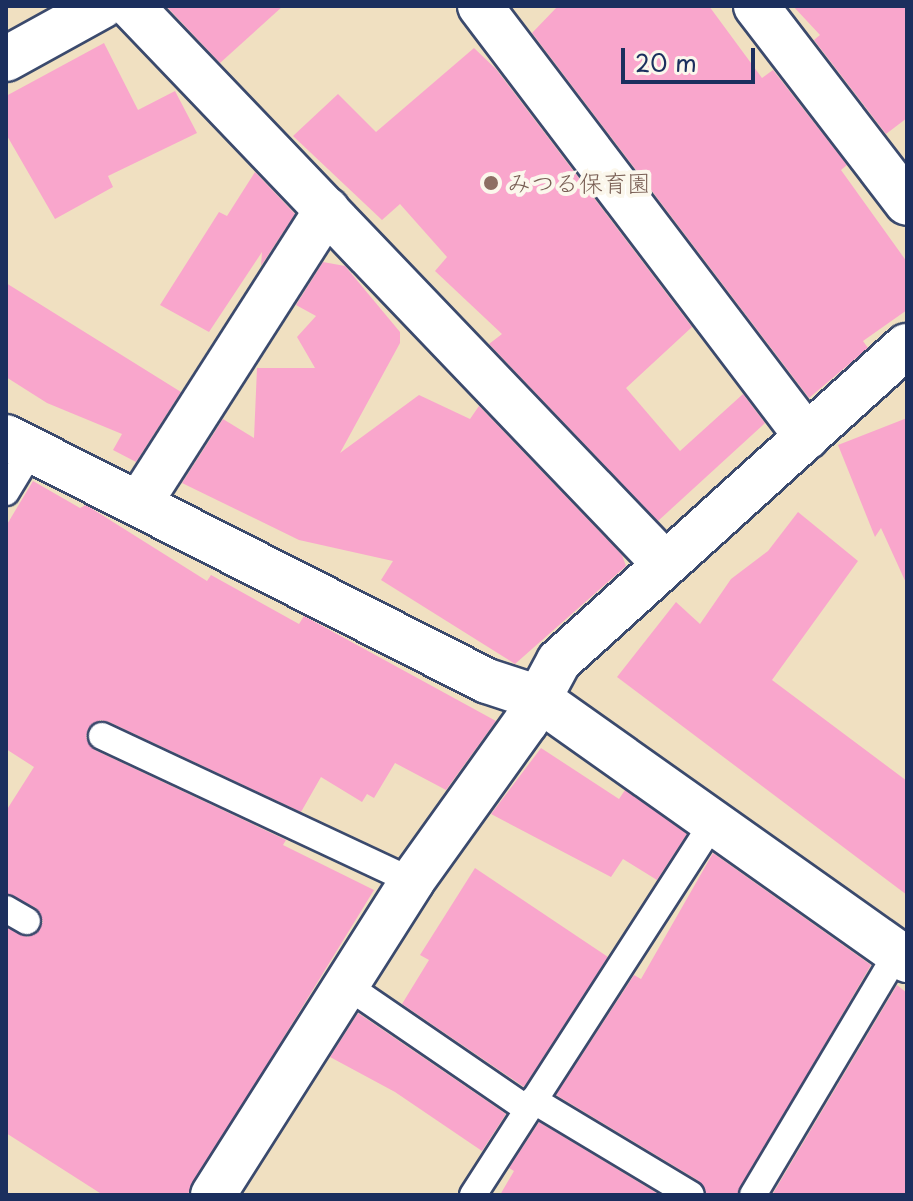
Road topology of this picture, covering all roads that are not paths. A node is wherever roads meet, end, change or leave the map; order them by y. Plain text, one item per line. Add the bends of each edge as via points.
1 (102, 6) edge
2 (131, 6) edge
3 (480, 6) edge
4 (756, 6) edge
5 (6, 59) edge
6 (907, 203) edge
7 (327, 210) junction
8 (907, 346) edge
9 (807, 437) junction
10 (19, 443) edge
11 (6, 492) edge
12 (140, 502) junction
13 (664, 563) junction
14 (536, 697) junction
15 (102, 736) dead end
16 (713, 823) junction
17 (412, 881) junction
18 (904, 949) edge
19 (346, 985) junction
20 (530, 1104) junction
21 (213, 1195) edge
22 (473, 1195) edge
23 (691, 1195) edge
24 (753, 1195) edge

1 - 5 street
2 - 7 street
3 - 9 street
4 - 6 street
7 - 12 street
7 - 13 street
8 - 9 street
9 - 13 street
10 - 11 lane
10 - 12 street
12 - 14 street via 487,681
13 - 14 street via 559,661
14 - 16 street
14 - 17 street via 526,722
15 - 17 lane
16 - 18 street
16 - 20 lane
17 - 19 street
18 - 24 lane
19 - 20 lane
19 - 21 street
20 - 22 lane
20 - 23 lane

